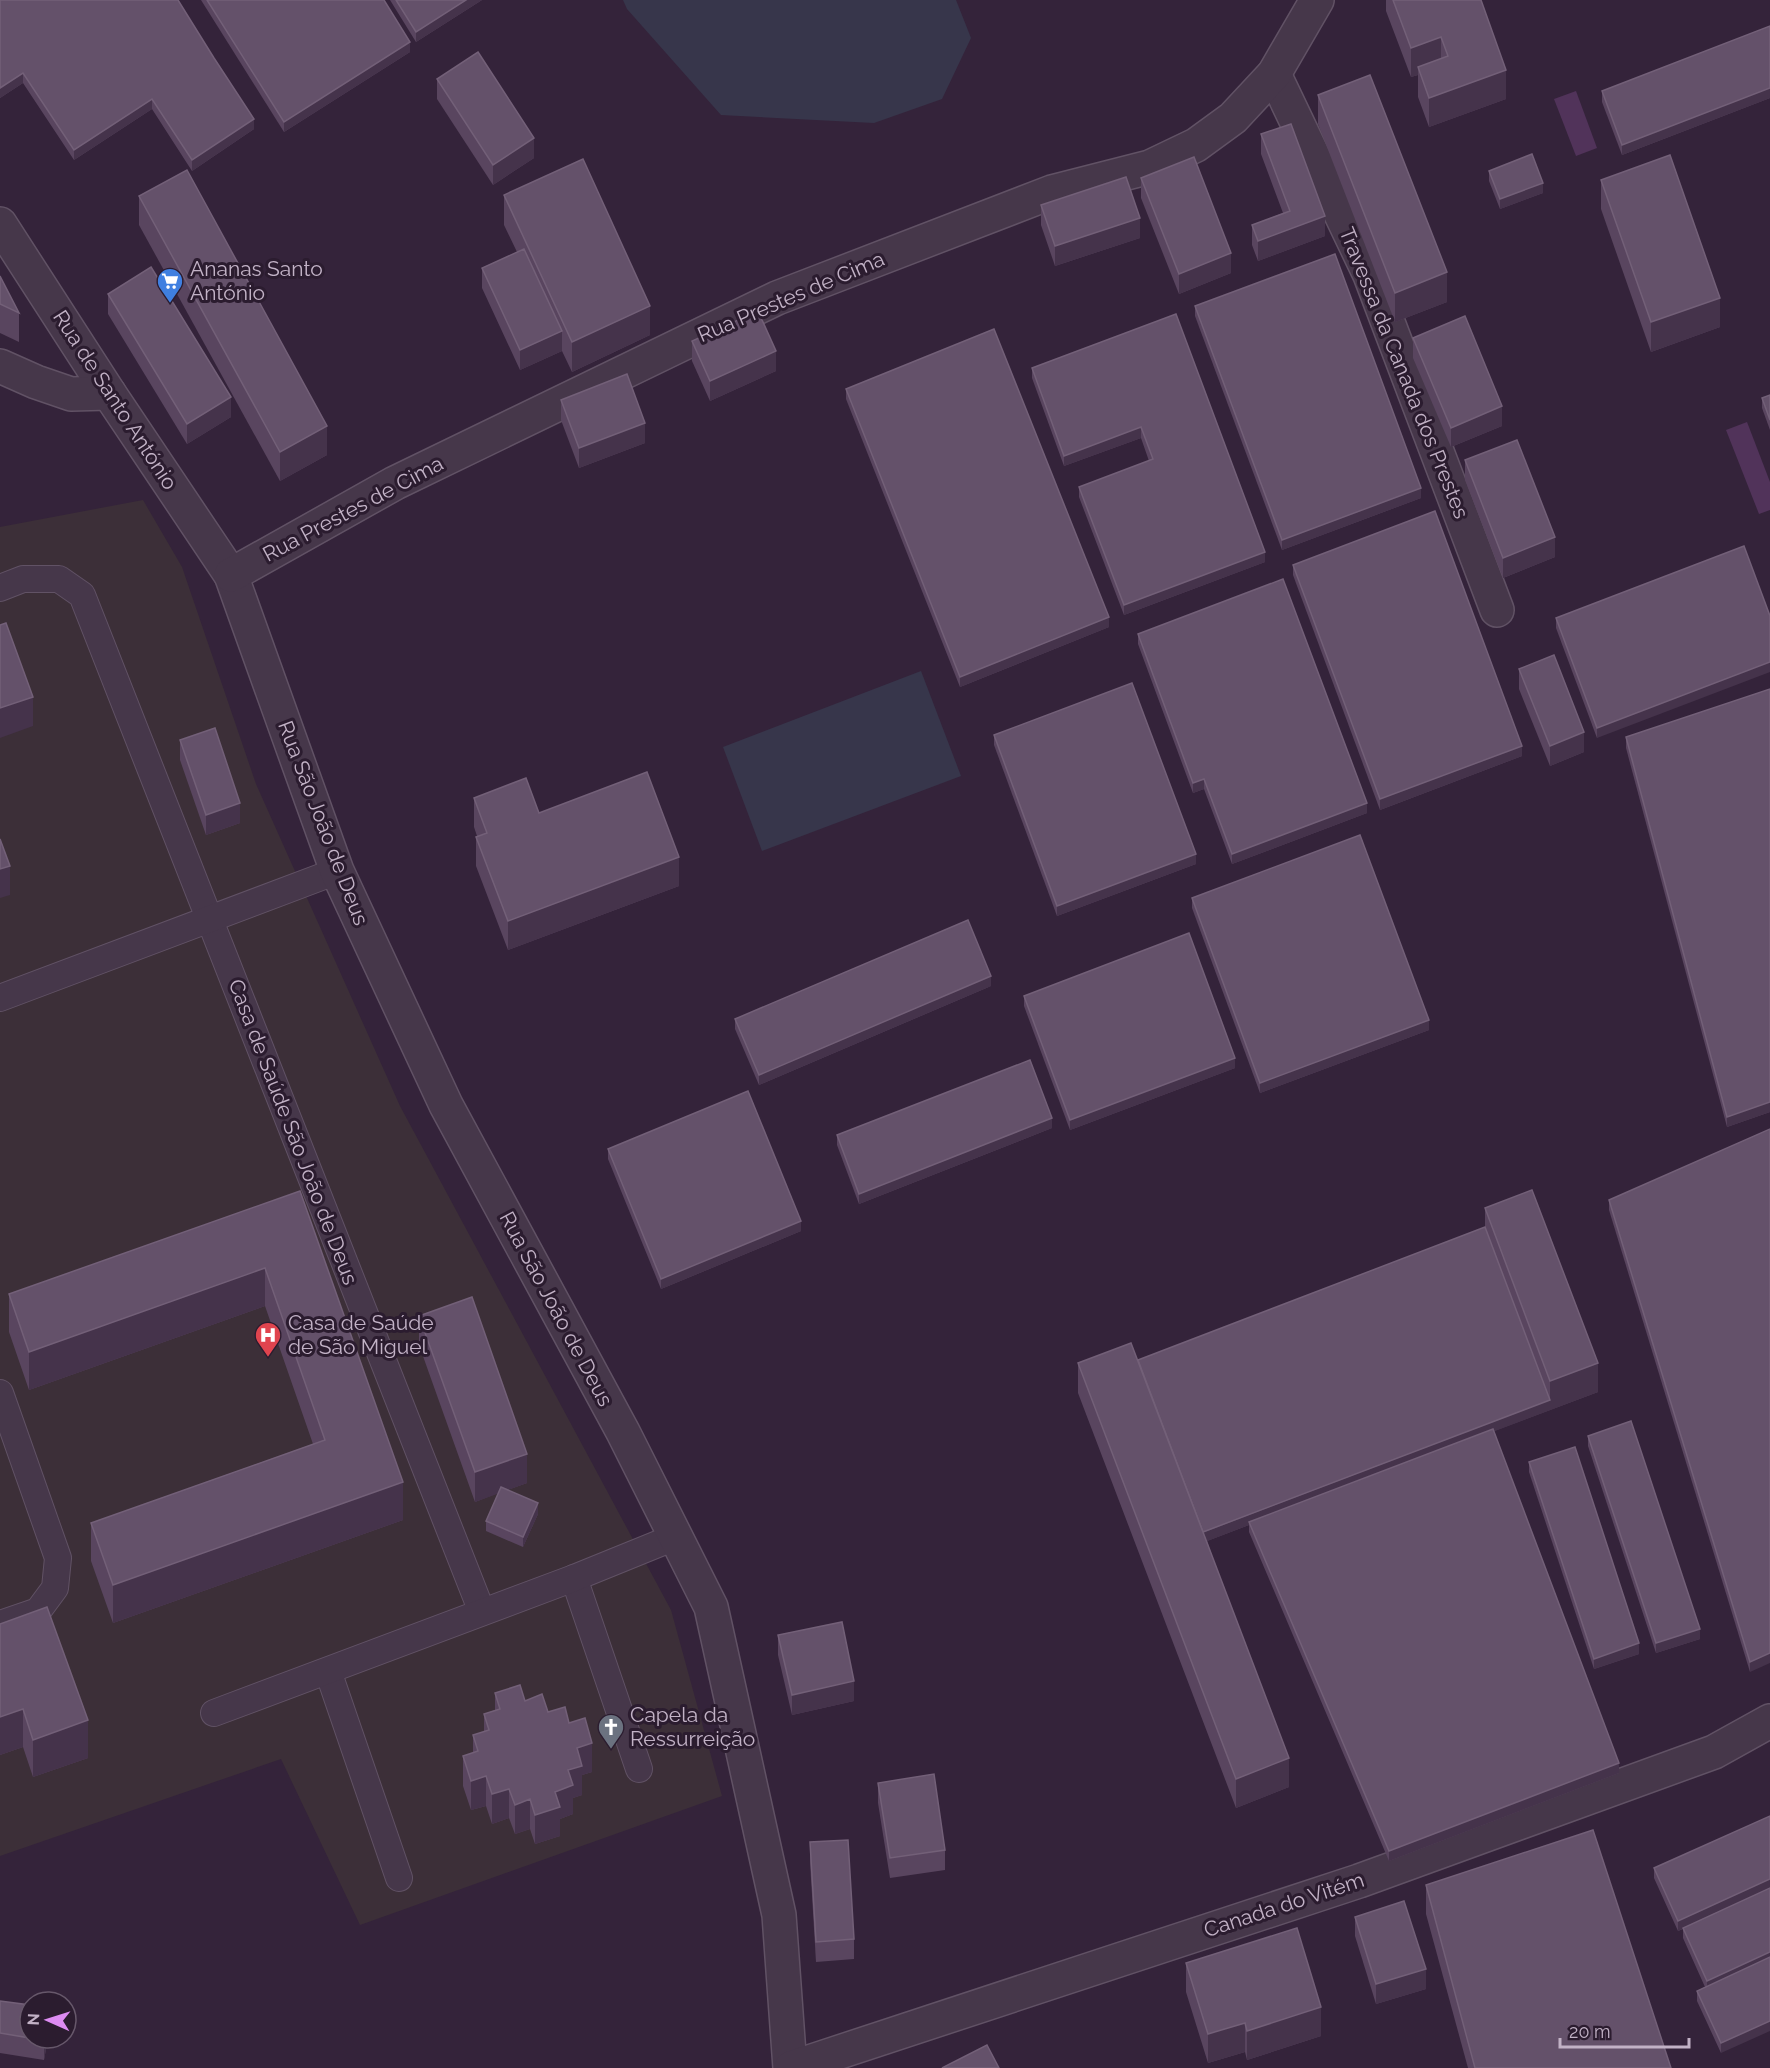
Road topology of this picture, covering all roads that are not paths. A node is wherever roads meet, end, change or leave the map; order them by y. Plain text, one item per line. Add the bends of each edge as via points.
1 (1317, 0) edge
2 (1274, 74) junction
3 (0, 225) edge
4 (0, 366) edge
5 (109, 393) junction
6 (231, 575) junction
7 (0, 588) edge
8 (1497, 610) dead end
9 (337, 871) junction
10 (209, 919) junction
11 (0, 998) edge
12 (0, 1393) edge
13 (675, 1537) junction
14 (574, 1578) junction
15 (482, 1612) junction
16 (0, 1624) edge
17 (328, 1671) junction
18 (214, 1713) dead end
19 (1770, 1721) edge
20 (639, 1769) dead end
21 (399, 1878) dead end
22 (791, 2068) edge

1 - 2 street, Rua Prestes de Cima
2 - 6 street, Rua Prestes de Cima via 1233,118 1196,146 1150,167 1052,192 777,298 395,483
2 - 8 street, Travessa da Canada dos Prestes via 1370,275
3 - 5 street, Rua de Santo António
4 - 5 street via 70,394
5 - 6 street, Rua de Santo António
6 - 9 street, Rua São João de Deus
7 - 10 lane, Casa de Saúde São João de Deus via 23,579 59,579 82,595
9 - 10 lane
9 - 13 street, Rua São João de Deus via 446,1105 623,1432
10 - 11 lane
10 - 15 lane, Casa de Saúde São João de Deus
12 - 16 lane via 58,1558 56,1588 38,1611
13 - 14 lane
13 - 22 street, Rua São João de Deus via 711,1607 779,1915
14 - 15 lane
14 - 20 lane
15 - 17 lane
17 - 18 lane
17 - 21 lane
19 - 22 street, Canada do Vitém via 1714,1752 1359,1881

